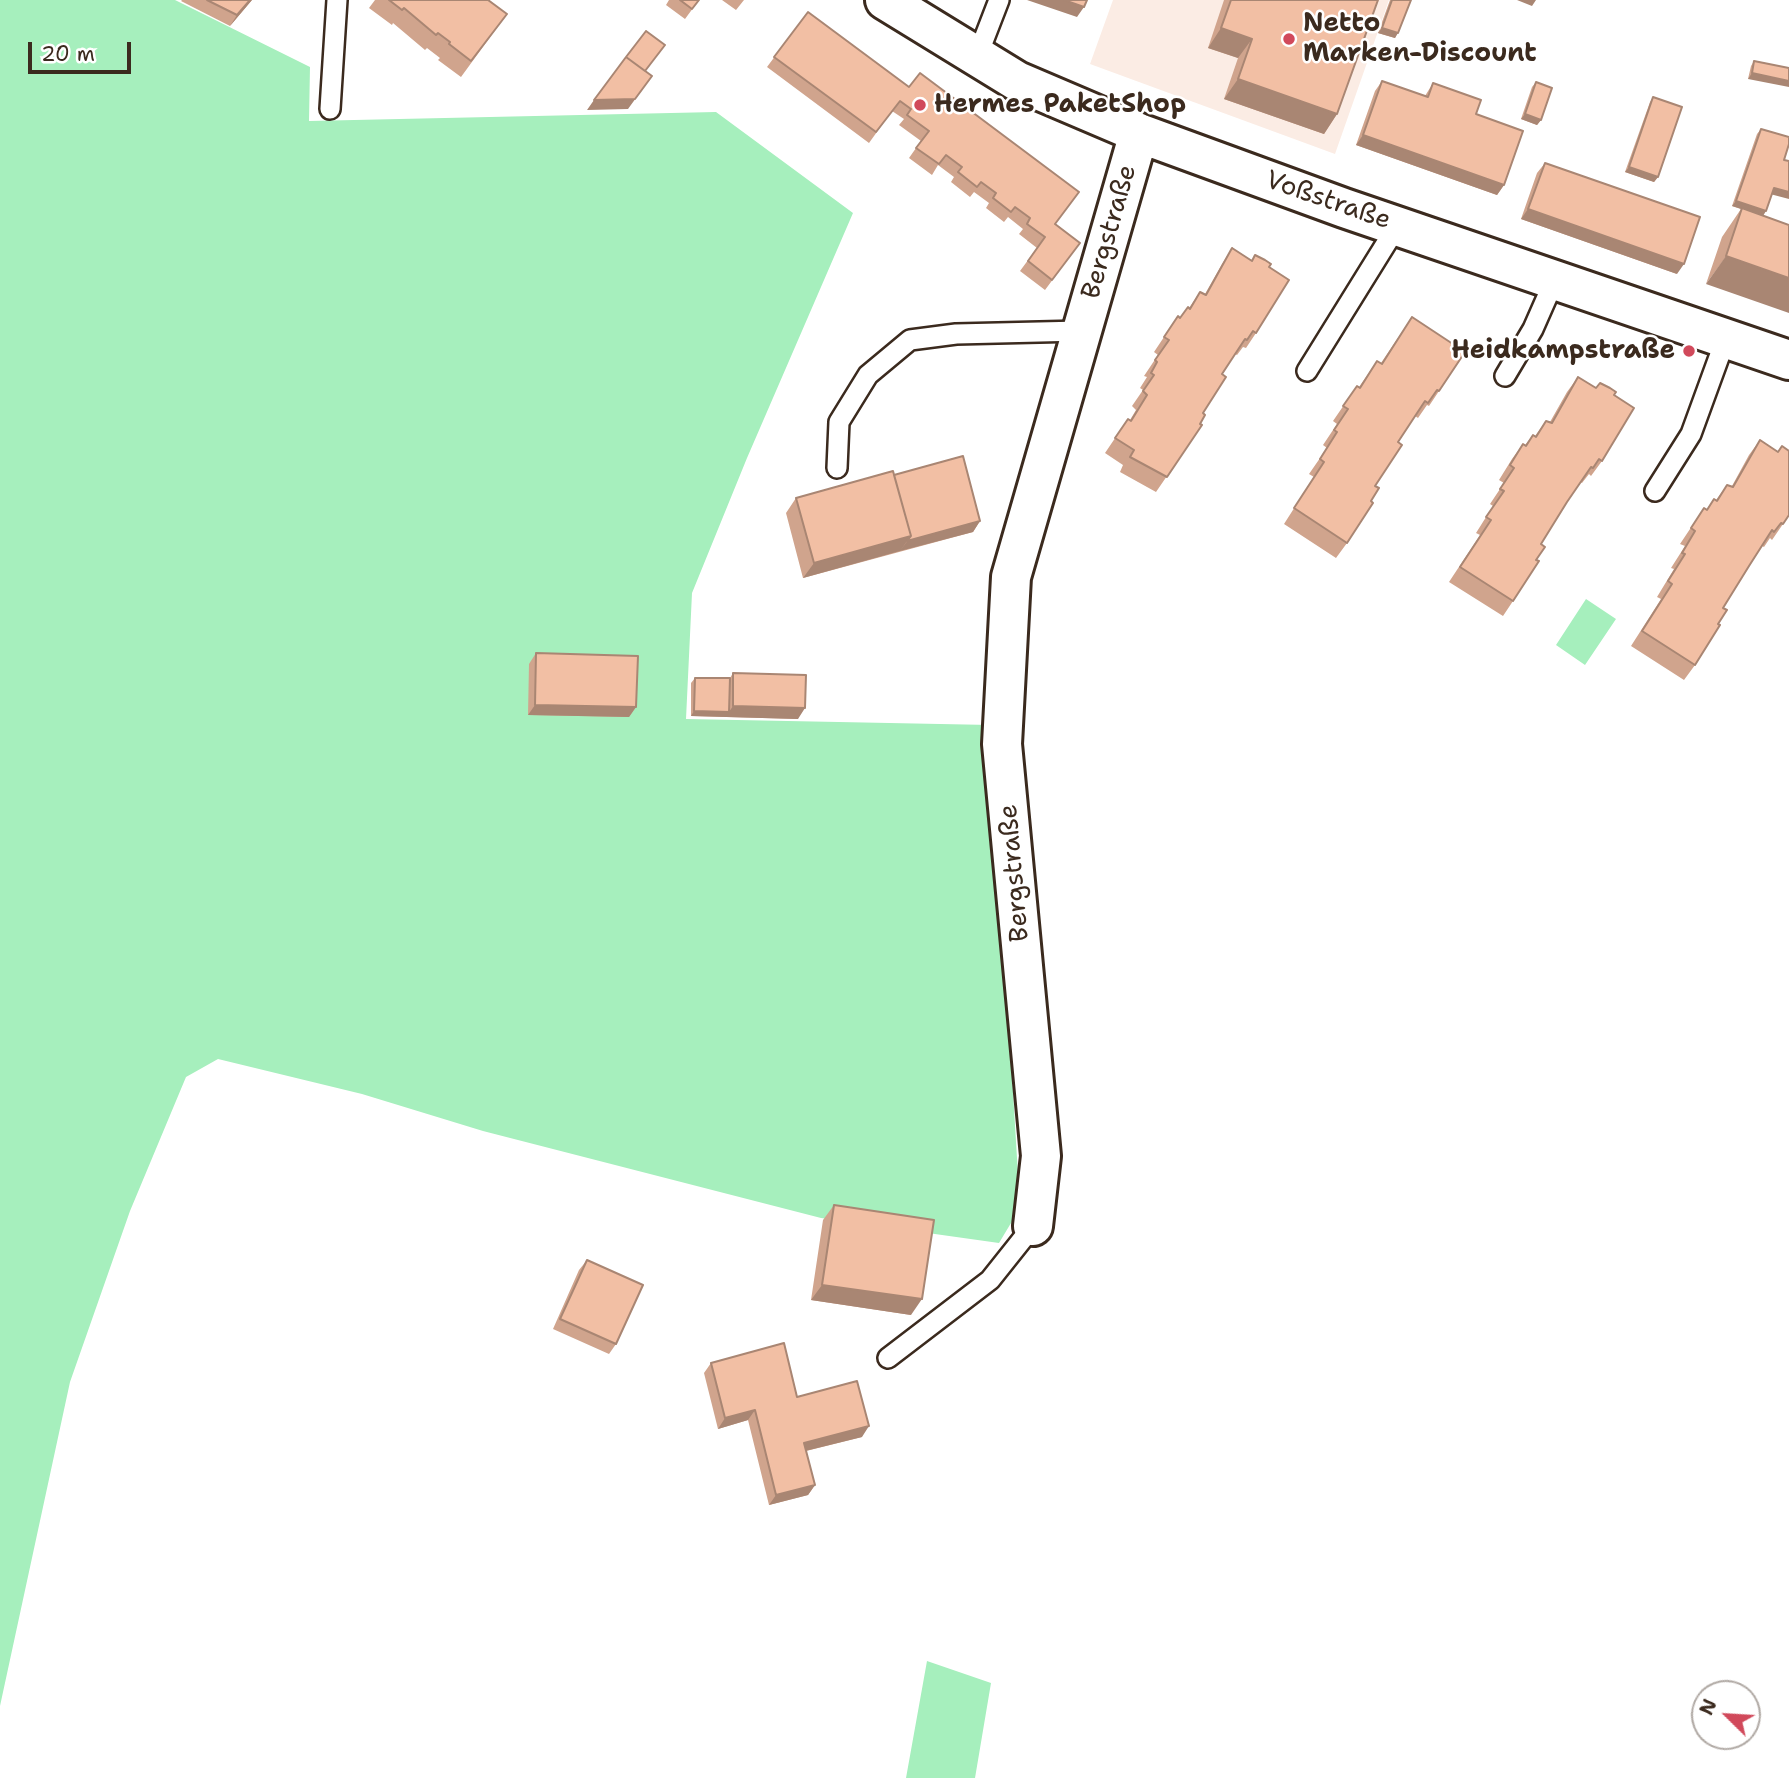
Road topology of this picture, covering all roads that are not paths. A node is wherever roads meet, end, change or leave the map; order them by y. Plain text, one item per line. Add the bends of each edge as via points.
1 (337, 0) edge
2 (885, 0) edge
3 (999, 0) edge
4 (977, 57) junction
5 (330, 109) dead end
6 (1139, 133) junction
7 (1397, 226) junction
8 (1555, 279) junction
9 (1081, 331) junction
10 (1726, 338) junction
11 (1789, 360) edge
12 (1307, 370) dead end
13 (1505, 376) dead end
14 (837, 468) dead end
15 (1656, 491) dead end
16 (1033, 1226) joint
17 (888, 1358) dead end

1 - 5 lane
2 - 4 street, Voßstraße
3 - 4 lane
4 - 6 street, Voßstraße via 1017,81
6 - 7 street, Voßstraße
6 - 9 street, Bergstraße
7 - 8 street, Voßstraße
7 - 12 lane
8 - 10 street, Voßstraße
8 - 13 lane
9 - 14 lane, Bergstraße via 956,334 910,340 868,375 839,422
9 - 16 street, Bergstraße via 1011,577 1007,634 1002,744 1041,1156
10 - 11 street, Voßstraße
10 - 15 lane via 1691,434
16 - 17 lane, Bergstraße via 990,1280

